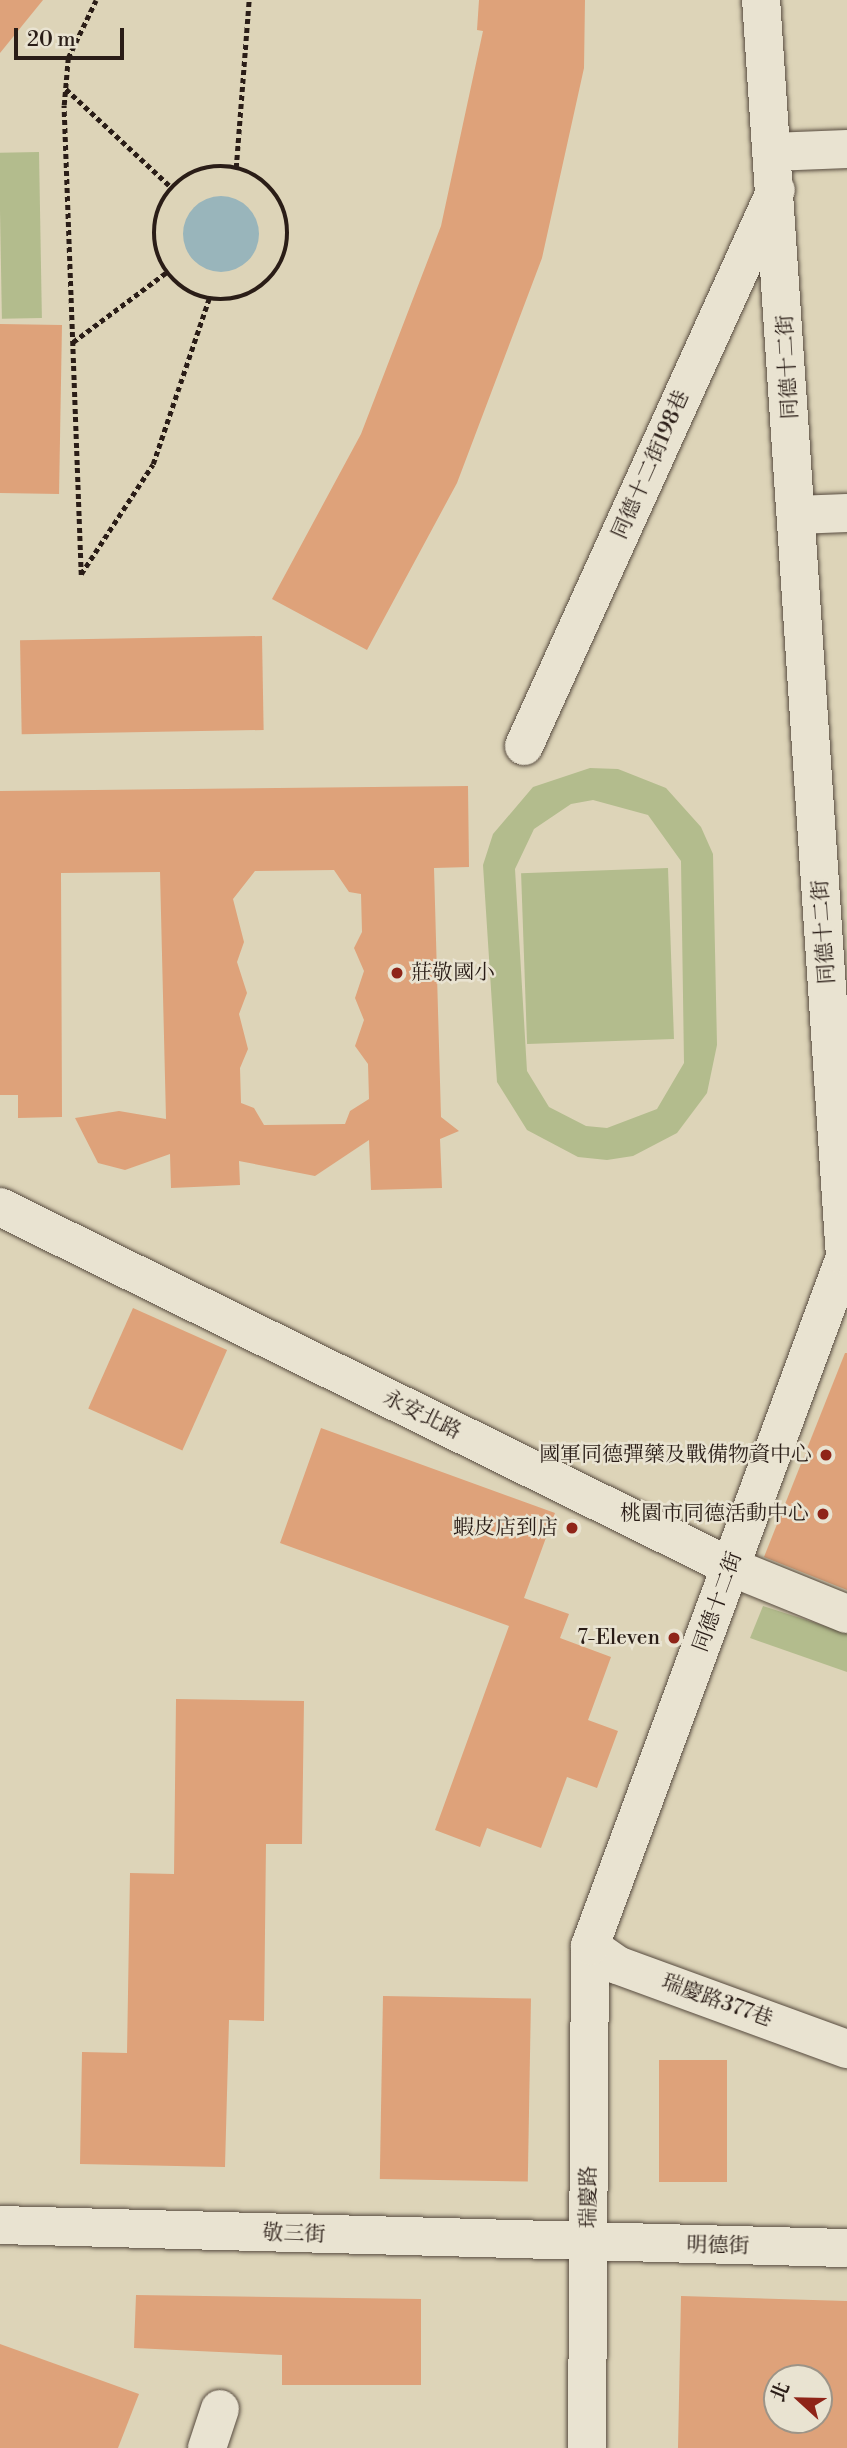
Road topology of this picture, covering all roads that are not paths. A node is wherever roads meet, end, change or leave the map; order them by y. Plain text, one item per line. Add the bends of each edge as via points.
1 (761, 0) edge
2 (847, 149) edge
3 (775, 169) junction
4 (847, 513) edge
5 (796, 515) junction
6 (524, 746) dead end
7 (0, 1207) edge
8 (846, 1257) edge
9 (731, 1567) junction
10 (847, 1614) edge
11 (590, 1946) junction
12 (847, 2049) edge
13 (0, 2225) edge
14 (589, 2244) junction
15 (847, 2248) edge
16 (220, 2409) dead end
17 (207, 2448) edge
18 (587, 2448) edge

1 - 3 street, 同德十二街
2 - 3 street
3 - 5 street, 同德十二街
3 - 6 street, 同德十二街198巷
4 - 5 street
5 - 8 street, 同德十二街
7 - 9 street, 永安北路
8 - 9 street, 同德十二街
9 - 10 street, 永安北路
9 - 11 street, 同德十二街
11 - 12 street, 瑞慶路377巷 via 617,1965
11 - 14 street, 瑞慶路
13 - 14 street, 敬三街
14 - 15 street, 明德街
14 - 18 street, 瑞慶路
16 - 17 street

